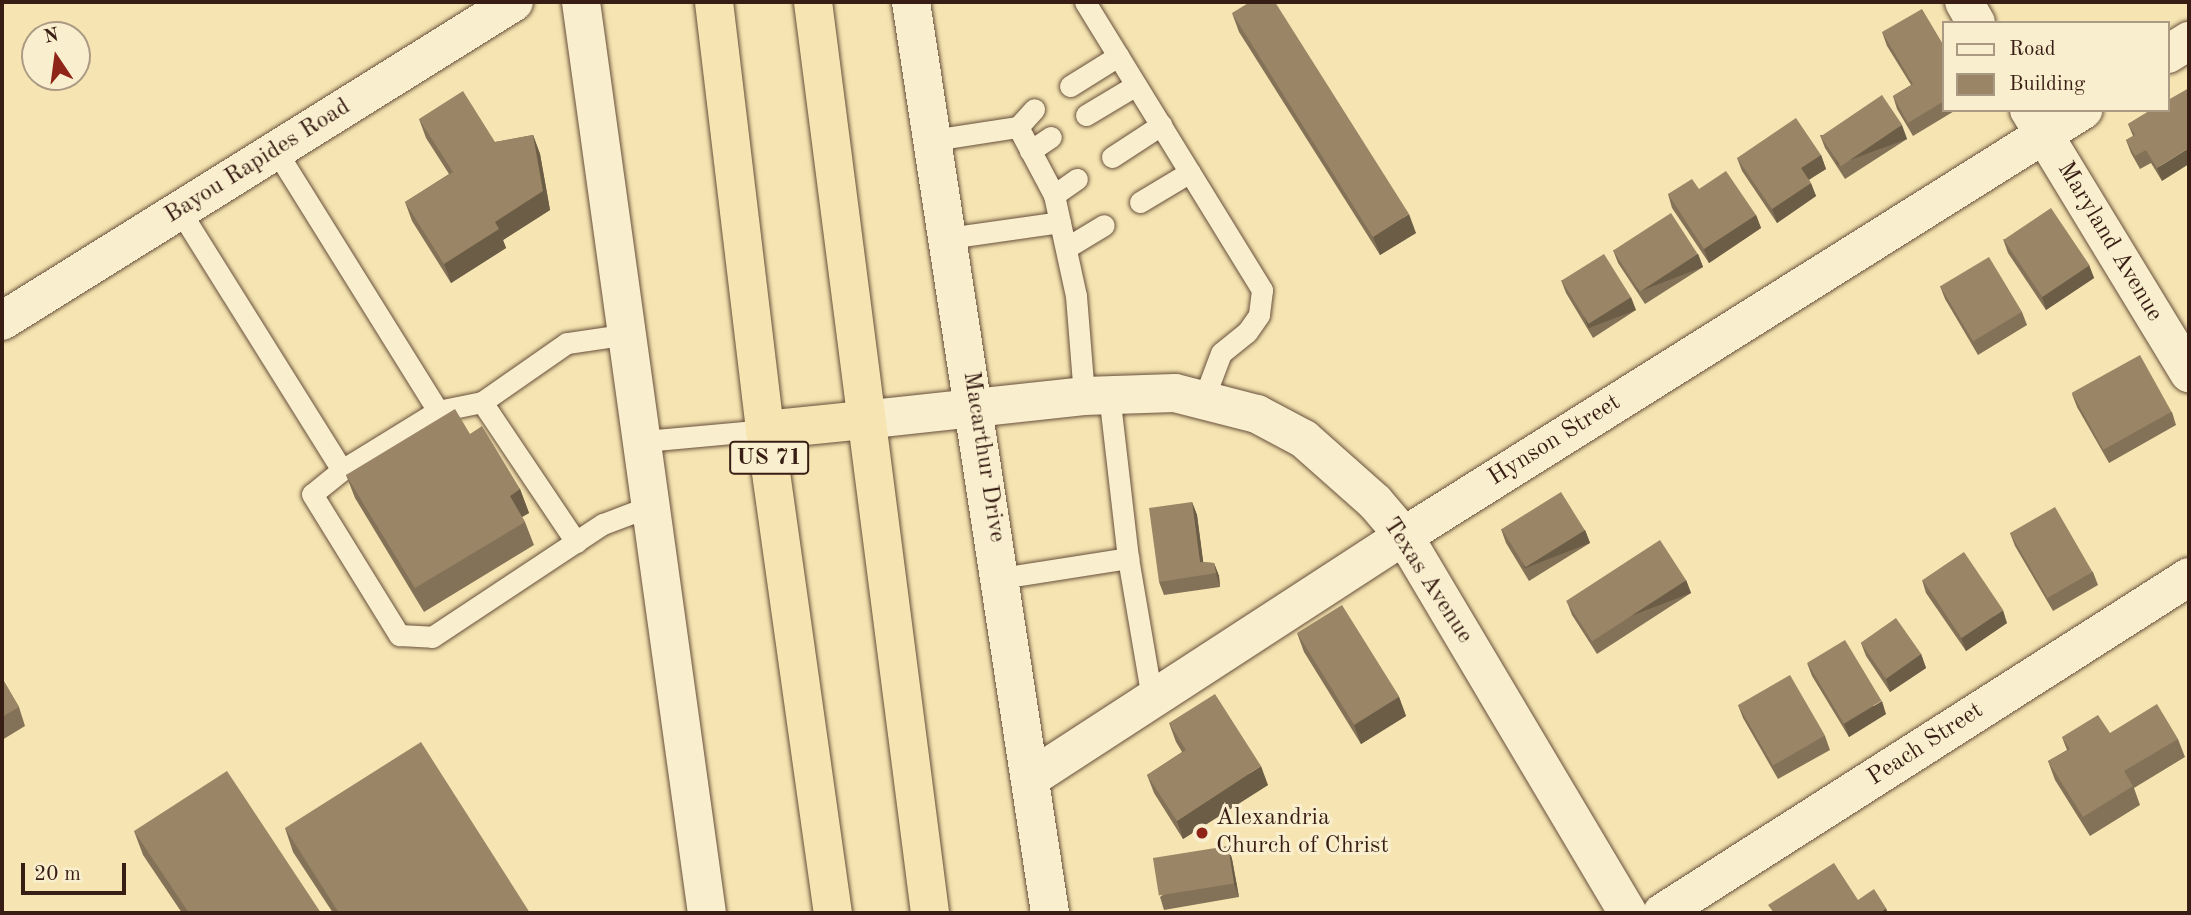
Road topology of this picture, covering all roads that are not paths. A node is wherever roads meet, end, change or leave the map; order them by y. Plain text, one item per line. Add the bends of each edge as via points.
1 (514, 2) edge
2 (581, 2) edge
3 (714, 2) edge
4 (813, 2) edge
5 (911, 2) edge
6 (1085, 2) edge
7 (1964, 2) edge
8 (1975, 21) edge
9 (2189, 41) edge
10 (2170, 53) edge
11 (1118, 56) junction
12 (1136, 85) junction
13 (1070, 86) dead end
14 (1034, 109) dead end
15 (2075, 112) edge
16 (1086, 115) dead end
17 (2036, 123) edge
18 (1161, 125) junction
19 (1018, 127) junction
20 (1051, 138) dead end
21 (933, 140) junction
22 (276, 150) junction
23 (1030, 151) junction
24 (1112, 157) dead end
25 (1190, 172) junction
26 (1077, 179) dead end
27 (1055, 195) junction
28 (1140, 202) dead end
29 (180, 211) junction
30 (1060, 222) junction
31 (1104, 225) dead end
32 (948, 238) junction
33 (1066, 248) junction
34 (2, 321) edge
35 (629, 334) junction
36 (2189, 373) edge
37 (1096, 396) junction
38 (1203, 398) junction
39 (482, 402) junction
40 (438, 411) junction
41 (976, 411) junction
42 (863, 420) junction
43 (765, 430) junction
44 (644, 441) junction
45 (342, 470) junction
46 (653, 505) junction
47 (1404, 536) junction
48 (576, 542) junction
49 (1128, 558) junction
50 (2189, 577) edge
51 (1001, 578) junction
52 (1153, 699) junction
53 (1031, 778) junction
54 (707, 913) edge
55 (833, 913) edge
56 (930, 913) edge
57 (1050, 913) edge
58 (1628, 913) edge
59 (1662, 913) edge

1 - 22 street, Bayou Rapides Road
2 - 35 street
3 - 43 highway, US 71
4 - 42 highway
5 - 21 street, Macarthur Drive
6 - 11 lane
7 - 8 street
9 - 10 street
11 - 12 lane
11 - 13 lane
12 - 16 lane
12 - 18 lane
14 - 19 lane
15 - 17 street, Hynson Street
17 - 36 street, Maryland Avenue
17 - 47 street, Hynson Street
18 - 24 lane
18 - 25 lane
19 - 21 lane
19 - 23 lane
20 - 23 lane
21 - 32 street, Macarthur Drive
22 - 29 street, Bayou Rapides Road
22 - 40 lane
23 - 27 lane
25 - 28 lane
25 - 38 lane via 1262,290 1259,315 1248,332 1221,353
26 - 27 lane
27 - 30 lane
29 - 34 street, Bayou Rapides Road
29 - 45 lane
30 - 32 lane
30 - 33 lane
31 - 33 lane
32 - 41 street, Macarthur Drive
33 - 37 lane
35 - 39 lane via 568,343
35 - 44 street
37 - 38 street, Texas Avenue via 1175,393
37 - 41 street, Texas Avenue
37 - 49 lane
38 - 47 street, Texas Avenue via 1256,414 1304,439 1375,502
39 - 40 lane
39 - 48 lane
40 - 45 lane
41 - 42 street, Texas Avenue
41 - 51 street, Macarthur Drive
42 - 43 highway
42 - 56 highway
43 - 44 lane
43 - 55 highway, US 71
44 - 46 street
45 - 48 lane via 312,494 399,635 432,637
46 - 48 lane via 603,524
46 - 54 street
47 - 52 street, Hynson Street
47 - 58 street, Texas Avenue
49 - 51 lane
49 - 52 lane
50 - 59 street, Peach Street
51 - 53 street, Macarthur Drive
52 - 53 street, Hynson Street
53 - 57 street, Macarthur Drive

